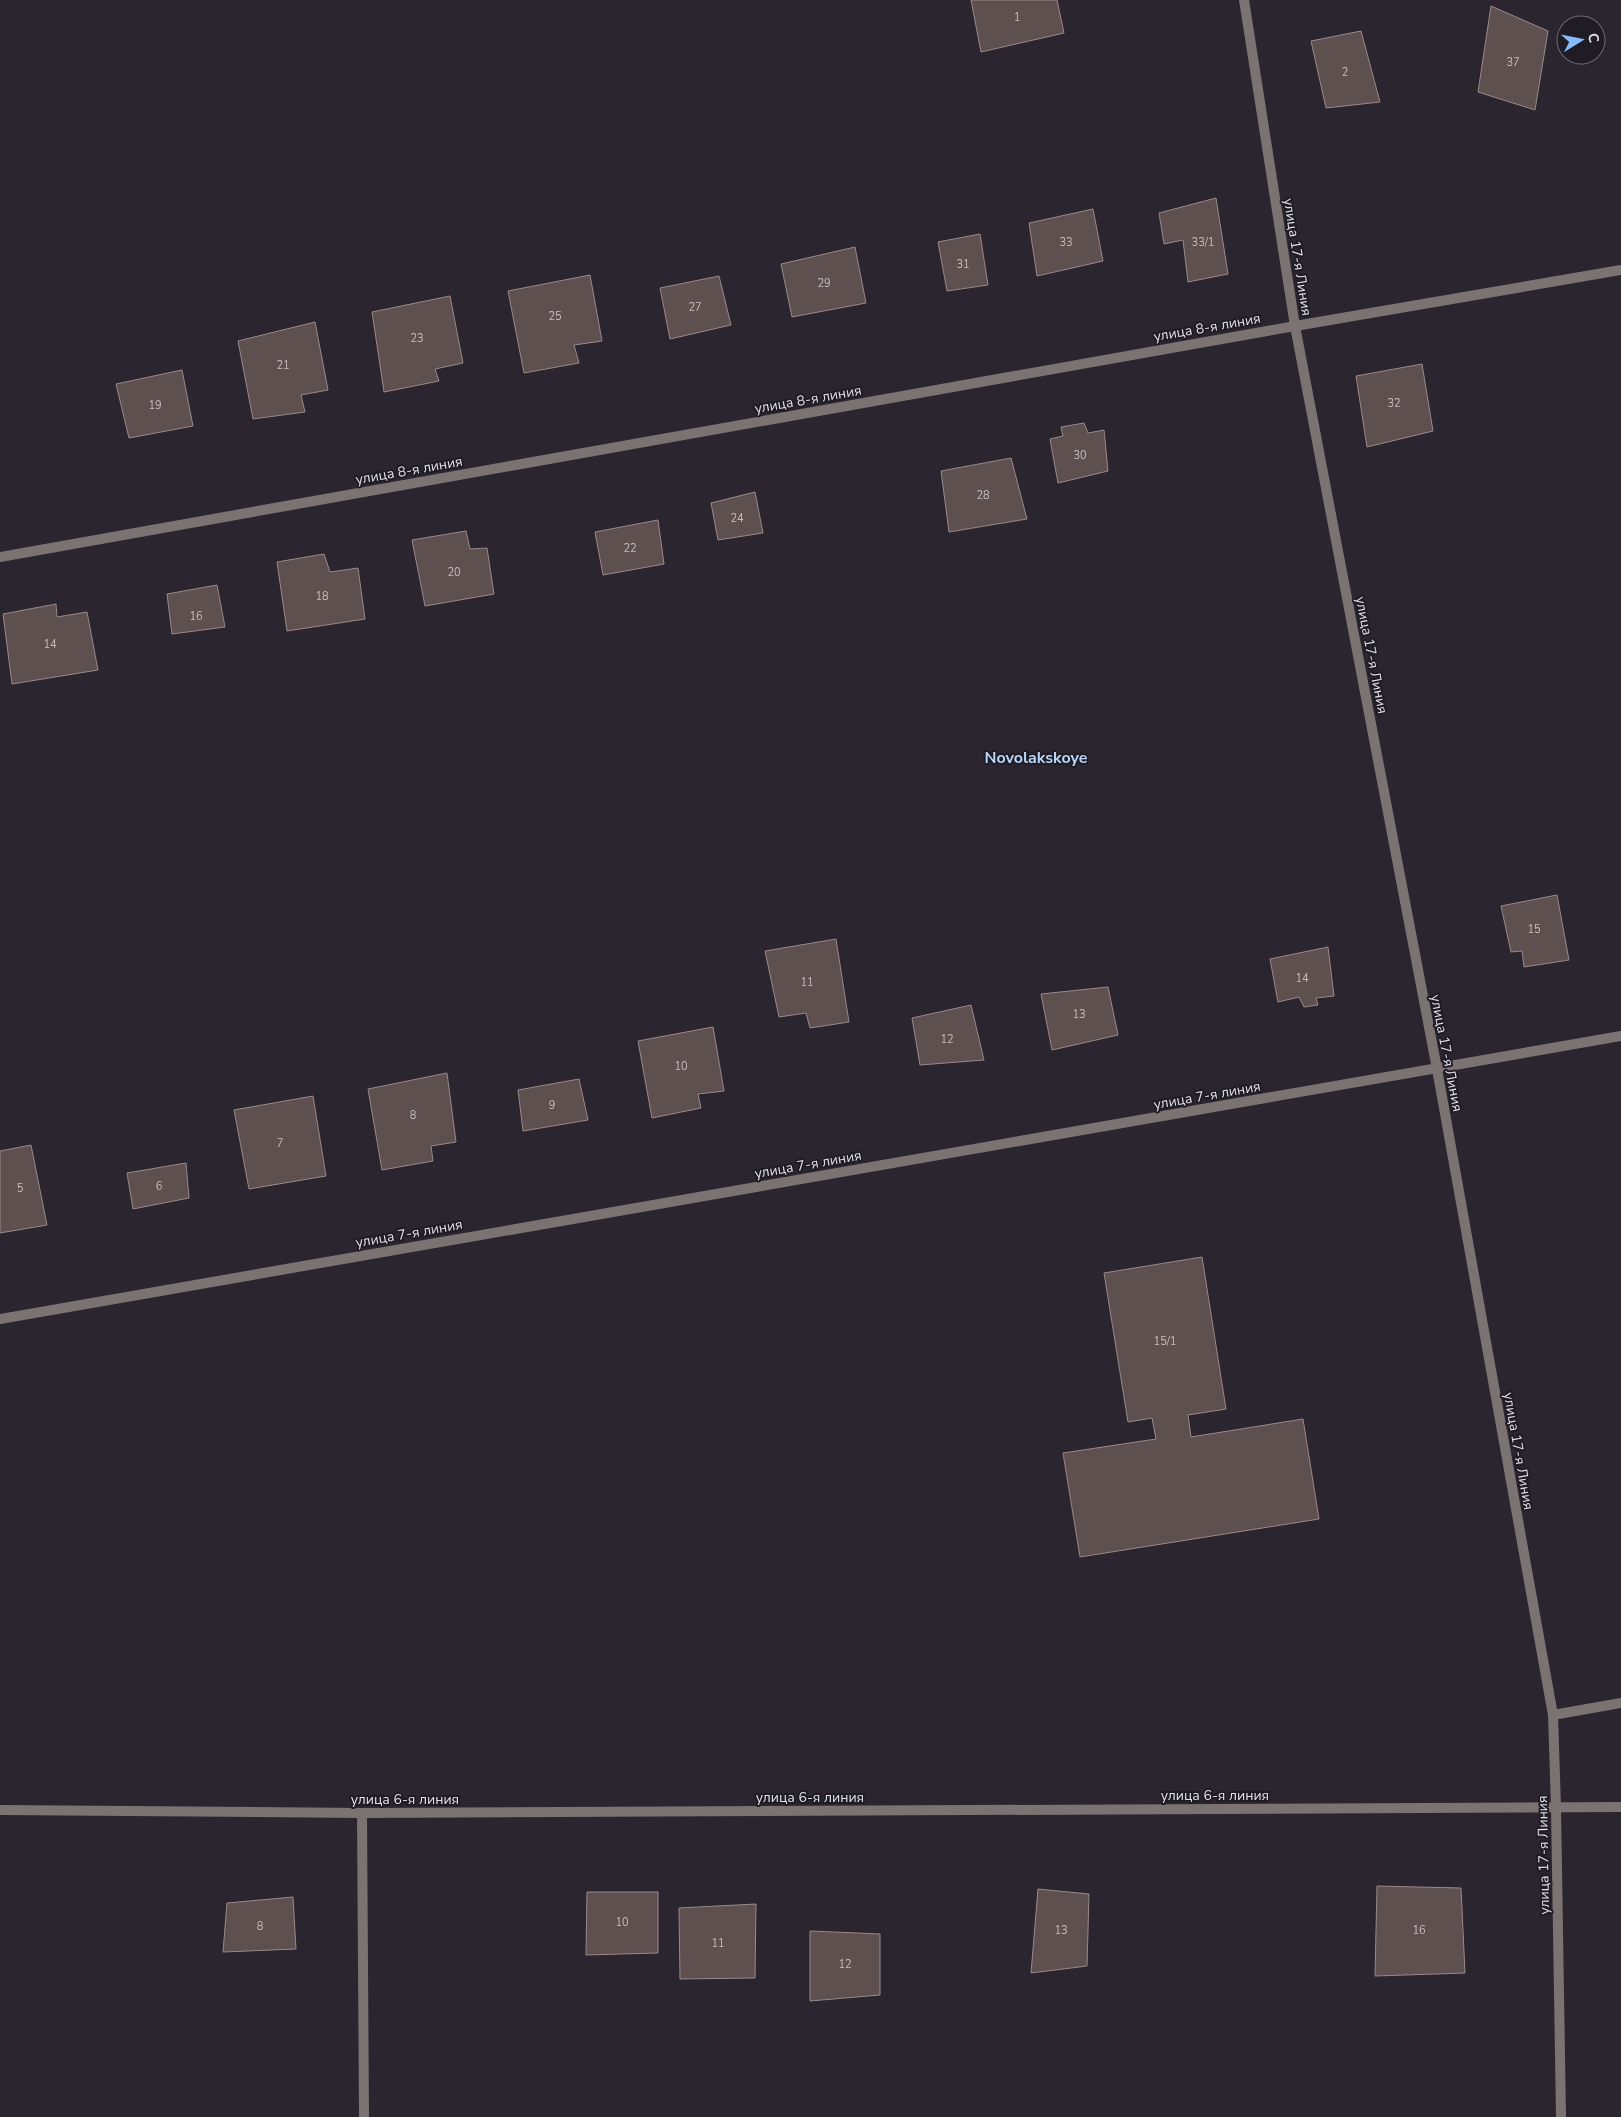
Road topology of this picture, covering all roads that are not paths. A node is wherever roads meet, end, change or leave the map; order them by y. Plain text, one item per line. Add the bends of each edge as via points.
1 (1244, 0) edge
2 (1621, 270) edge
3 (1295, 326) junction
4 (0, 557) edge
5 (1621, 1036) edge
6 (1437, 1069) junction
7 (0, 1318) edge
8 (1621, 1703) edge
9 (1552, 1715) junction
10 (1556, 1807) junction
11 (1621, 1808) edge
12 (0, 1810) edge
13 (362, 1813) junction
14 (364, 2117) edge
15 (1561, 2117) edge

1 - 3 street, улица 17-я Линия
2 - 3 street, улица 8-я линия
3 - 4 street, улица 8-я линия
3 - 6 street, улица 17-я Линия
5 - 6 street, улица 7-я линия
6 - 7 street, улица 7-я линия
6 - 9 street, улица 17-я Линия
8 - 9 street
9 - 10 street, улица 17-я Линия
10 - 11 street, улица 6-я линия
10 - 13 street, улица 6-я линия
10 - 15 street, улица 17-я Линия
12 - 13 street, улица 6-я линия
13 - 14 street

